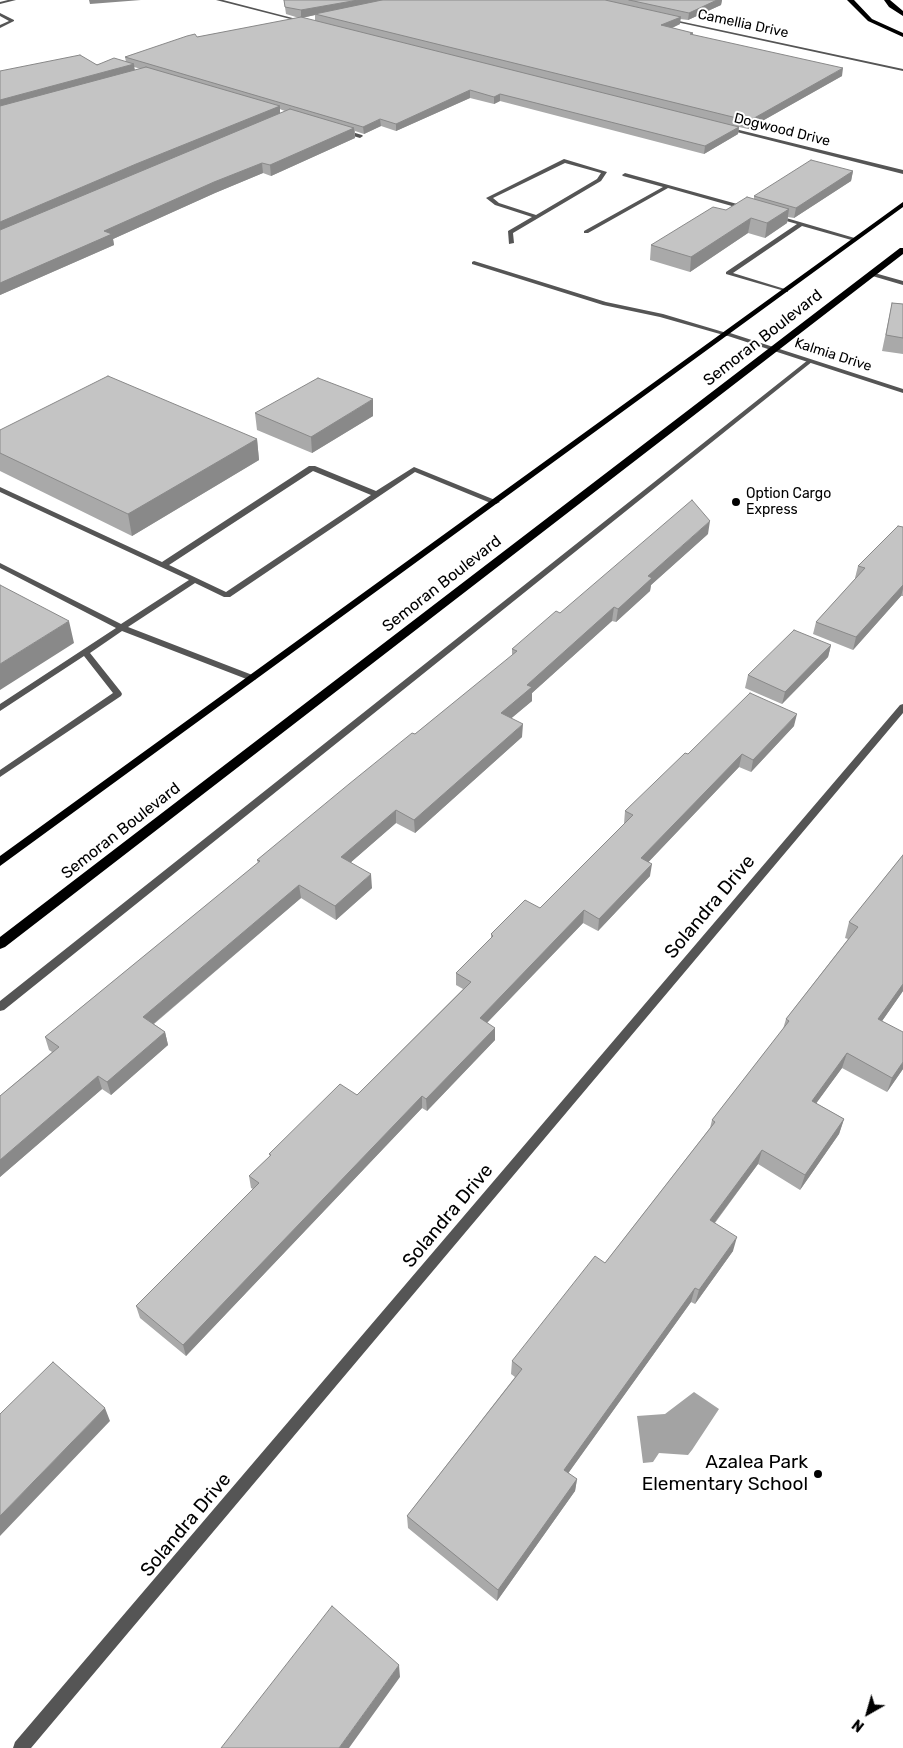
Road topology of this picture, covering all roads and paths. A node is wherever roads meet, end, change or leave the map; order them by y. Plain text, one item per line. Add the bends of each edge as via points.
1 (14, 0) edge
2 (218, 0) edge
3 (850, 0) edge
4 (887, 0) edge
5 (0, 3) edge
6 (0, 14) edge
7 (903, 14) edge
8 (665, 19) edge
9 (301, 21) junction
10 (310, 21) edge
11 (282, 25) edge
12 (0, 27) edge
13 (903, 35) edge
14 (903, 70) edge
15 (720, 126) edge
16 (334, 128) edge
17 (360, 136) edge
18 (903, 172) edge
19 (625, 175) dead end
20 (667, 187) junction
21 (903, 204) edge
22 (749, 209) edge
23 (766, 214) edge
24 (534, 216) junction
25 (801, 224) junction
26 (586, 232) dead end
27 (856, 239) junction
28 (511, 243) dead end
29 (903, 250) edge
30 (474, 263) dead end
31 (871, 274) junction
32 (903, 283) edge
33 (786, 291) junction
34 (727, 334) junction
35 (774, 349) junction
36 (810, 361) junction
37 (903, 390) edge
38 (0, 489) edge
39 (376, 494) junction
40 (496, 502) junction
41 (0, 565) edge
42 (162, 565) junction
43 (194, 580) junction
44 (122, 628) junction
45 (84, 652) junction
46 (252, 678) junction
47 (0, 708) edge
48 (903, 708) edge
49 (0, 774) edge
50 (0, 862) edge
51 (0, 944) edge
52 (0, 1008) edge
53 (21, 1748) edge

1 - 5 street
2 - 9 street
3 - 13 highway via 870,20
4 - 7 highway
6 - 12 street via 12,22
8 - 14 street, Camellia Drive
9 - 10 street
9 - 11 street
15 - 18 street, Dogwood Drive
16 - 17 street
19 - 20 street
20 - 22 street
20 - 26 street
21 - 27 main road, Semoran Boulevard
23 - 25 street
24 - 24 street via 599,180 604,172 564,161 490,198 497,204
24 - 28 street via 510,232
25 - 27 street
25 - 33 street via 728,273
27 - 33 main road, Semoran Boulevard
29 - 31 main road, Semoran Boulevard
30 - 34 street, Kalmia Drive via 605,304 661,315
31 - 32 street
31 - 35 main road, Semoran Boulevard
33 - 34 main road, Semoran Boulevard
34 - 35 street, Kalmia Drive
34 - 40 main road, Semoran Boulevard
35 - 36 street, Kalmia Drive
35 - 51 main road, Semoran Boulevard
36 - 37 street, Kalmia Drive
36 - 52 street
38 - 42 street
39 - 40 street via 414,469
39 - 42 street via 312,468
39 - 43 street via 227,595
40 - 46 main road, Semoran Boulevard
41 - 44 street
42 - 43 street
43 - 44 street
44 - 45 street
44 - 46 street
45 - 47 street
45 - 49 street via 118,694
46 - 50 main road, Semoran Boulevard
48 - 53 street, Solandra Drive

